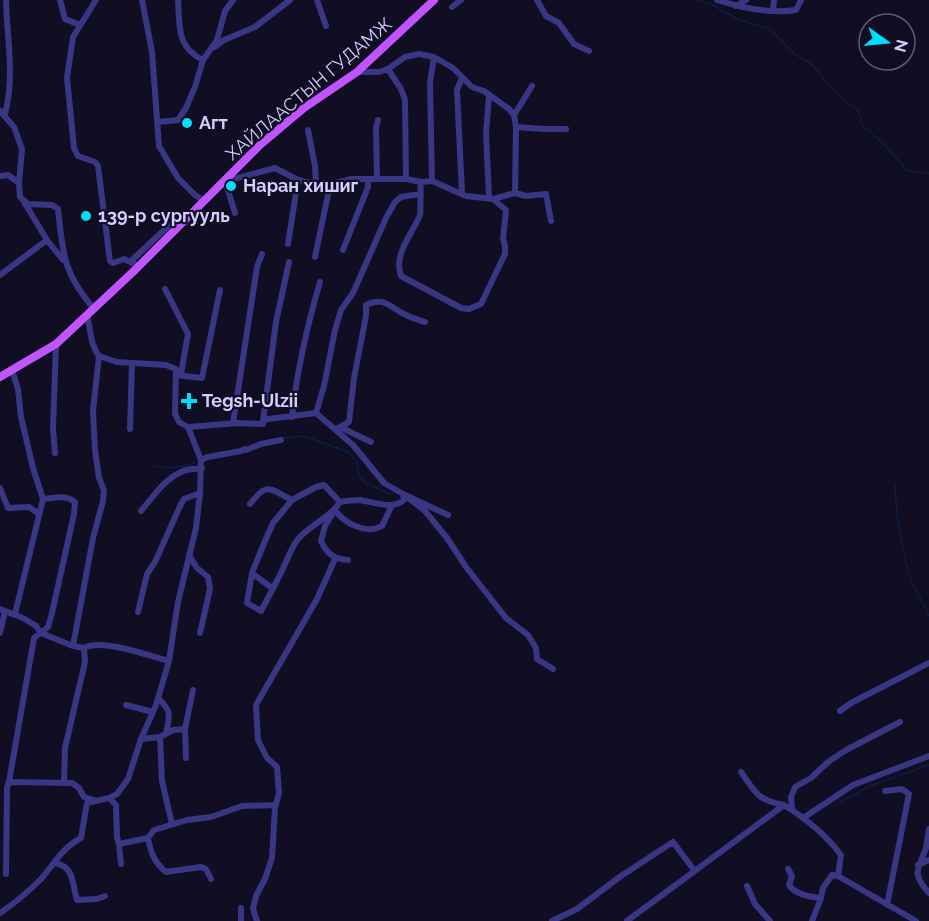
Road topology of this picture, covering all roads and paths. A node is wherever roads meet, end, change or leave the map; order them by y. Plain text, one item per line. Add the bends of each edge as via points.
1 (6, 0) edge
2 (60, 0) edge
3 (96, 0) edge
4 (142, 0) edge
5 (178, 0) edge
6 (233, 0) edge
7 (290, 0) edge
8 (317, 0) edge
9 (434, 0) edge
10 (461, 0) edge
11 (537, 0) edge
12 (717, 0) edge
13 (747, 0) edge
14 (774, 0) edge
15 (801, 0) edge
16 (735, 6) junction
17 (452, 7) dead end
18 (773, 10) junction
19 (80, 26) junction
20 (326, 26) dead end
21 (210, 50) junction
22 (589, 51) dead end
23 (434, 57) junction
24 (203, 60) junction
25 (388, 69) junction
26 (357, 72) junction
27 (462, 78) junction
28 (532, 86) dead end
29 (489, 96) junction
30 (2, 112) edge
31 (514, 115) junction
32 (378, 120) dead end
33 (158, 122) junction
34 (516, 127) junction
35 (566, 129) dead end
36 (308, 130) dead end
37 (0, 176) edge
38 (377, 179) junction
39 (406, 179) junction
40 (298, 180) junction
41 (368, 180) junction
42 (224, 181) junction
43 (432, 181) junction
44 (421, 182) junction
45 (19, 183) junction
46 (316, 184) junction
47 (330, 186) junction
48 (462, 193) junction
49 (515, 193) junction
50 (420, 194) junction
51 (20, 197) junction
52 (491, 198) junction
53 (203, 200) junction
54 (235, 213) dead end
55 (180, 215) dead end
56 (551, 221) dead end
57 (47, 240) junction
58 (288, 244) dead end
59 (343, 250) dead end
60 (262, 254) dead end
61 (315, 257) dead end
62 (131, 261) junction
63 (289, 262) dead end
64 (65, 263) junction
65 (139, 266) junction
66 (0, 275) edge
67 (320, 282) dead end
68 (165, 289) dead end
69 (220, 290) dead end
70 (94, 309) junction
71 (87, 316) junction
72 (425, 322) dead end
73 (56, 344) junction
74 (99, 356) junction
75 (132, 363) junction
76 (12, 370) junction
77 (176, 375) junction
78 (0, 377) edge
79 (316, 413) junction
80 (292, 417) junction
81 (263, 421) junction
82 (233, 423) junction
83 (189, 427) junction
84 (338, 428) junction
85 (130, 429) dead end
86 (281, 440) dead end
87 (371, 442) dead end
88 (54, 453) dead end
89 (201, 460) junction
90 (202, 468) junction
91 (0, 488) edge
92 (200, 493) junction
93 (403, 494) junction
94 (43, 499) junction
95 (292, 500) junction
96 (340, 502) junction
97 (250, 504) dead end
98 (392, 505) junction
99 (335, 510) junction
100 (141, 511) dead end
101 (39, 514) junction
102 (447, 515) dead end
103 (189, 555) junction
104 (335, 559) junction
105 (348, 560) dead end
106 (252, 573) junction
107 (273, 589) junction
108 (3, 610) edge
109 (138, 612) dead end
110 (15, 615) junction
111 (0, 633) edge
112 (41, 633) junction
113 (200, 633) dead end
114 (73, 646) junction
115 (84, 648) junction
116 (169, 661) junction
117 (929, 663) edge
118 (553, 669) dead end
119 (193, 690) dead end
120 (158, 698) junction
121 (126, 705) dead end
122 (840, 711) dead end
123 (153, 712) junction
124 (900, 722) dead end
125 (185, 729) junction
126 (163, 735) junction
127 (141, 739) junction
128 (929, 756) edge
129 (186, 758) dead end
130 (741, 772) dead end
131 (64, 783) junction
132 (5, 786) edge
133 (885, 791) dead end
134 (109, 798) junction
135 (95, 800) junction
136 (275, 805) junction
137 (784, 805) junction
138 (792, 810) junction
139 (803, 818) junction
140 (172, 824) junction
141 (929, 829) edge
142 (148, 838) junction
143 (119, 844) junction
144 (929, 860) edge
145 (54, 863) junction
146 (121, 864) dead end
147 (918, 865) junction
148 (788, 869) dead end
149 (694, 870) junction
150 (6, 874) dead end
151 (838, 876) junction
152 (211, 879) dead end
153 (747, 886) dead end
154 (929, 892) edge
155 (105, 896) dead end
156 (821, 898) junction
157 (887, 905) junction
158 (241, 909) dead end
159 (0, 913) edge
160 (241, 921) edge
161 (257, 921) edge
162 (552, 921) edge
163 (627, 921) edge
164 (770, 921) edge
165 (812, 921) edge
166 (916, 921) edge

1 - 30 street via 11,71 10,94
2 - 19 street via 65,19
3 - 19 street
4 - 33 street via 152,52
5 - 24 street via 182,41
6 - 21 street
7 - 21 street via 255,27
8 - 20 street
9 - 26 main road, ХАЙЛААСТЫН ГУДАМЖ
10 - 17 street
11 - 22 street via 546,16 559,23 574,44
12 - 16 street
13 - 16 street
14 - 18 street
15 - 18 street via 796,10
16 - 18 street
19 - 62 street via 73,37 67,78 74,148 78,156 98,166 110,261
21 - 24 street
23 - 25 street via 405,57
23 - 27 street
23 - 43 street via 430,83
24 - 33 street via 178,120
25 - 26 street
25 - 39 street via 405,100
26 - 42 main road, ХАЙЛААСТЫН ГУДАМЖ via 304,108
27 - 29 street
27 - 48 street via 457,90
28 - 31 street
29 - 31 street
29 - 52 street via 486,133
30 - 45 street via 14,127 21,149
31 - 34 street
32 - 38 street
33 - 53 street via 159,146 186,187
34 - 35 street
34 - 49 street
36 - 46 street
37 - 45 street via 8,175
38 - 39 street
38 - 41 street
39 - 44 street
40 - 42 street via 275,168
40 - 46 street
40 - 58 street
41 - 47 street via 343,180
41 - 59 street
42 - 53 main road, ХАЙЛААСТЫН ГУДАМЖ
42 - 54 street
43 - 44 street
43 - 48 street
44 - 50 street
45 - 51 street
46 - 47 street
47 - 61 street
48 - 52 street
49 - 52 street
49 - 56 street via 546,194
50 - 52 street via 421,212 399,259 401,276 470,309 481,304 505,254 506,210
50 - 79 street via 395,202 353,293 341,310
51 - 57 street
51 - 64 street via 28,204 58,208
53 - 65 main road, ХАЙЛААСТЫН ГУДАМЖ
55 - 62 street
57 - 64 street
57 - 66 street
60 - 82 street
62 - 65 street
63 - 81 street via 276,322
64 - 70 street via 79,291
65 - 70 main road, ХАЙЛААСТЫН ГУДАМЖ
67 - 80 street via 306,329
68 - 77 street via 188,334 181,374
69 - 77 street via 202,378
70 - 71 main road, ХАЙЛААСТЫН ГУДАМЖ
71 - 73 main road, ХАЙЛААСТЫН ГУДАМЖ
71 - 74 street via 93,348
72 - 84 street via 404,315 390,304 375,301 366,305 349,422
73 - 76 main road, ХАЙЛААСТЫН ГУДАМЖ
73 - 88 street
74 - 75 street
74 - 114 street via 93,411 95,450 104,490
75 - 77 street via 166,365 176,369
75 - 85 street
76 - 78 main road, ХАЙЛААСТЫН ГУДАМЖ
76 - 94 street
77 - 83 street via 175,414 179,422
79 - 80 street
79 - 84 street
80 - 81 street
81 - 82 street
82 - 83 street
83 - 89 street
84 - 87 street
84 - 93 street via 384,483
86 - 89 street
89 - 90 street
90 - 92 street
90 - 100 street via 182,471 155,493
91 - 101 street via 8,508 29,507
92 - 103 street
92 - 109 street via 181,504 147,574
93 - 98 street via 400,504
93 - 102 street
93 - 118 street via 425,511 506,618 528,635 536,648 537,660
94 - 101 street
94 - 112 street via 65,497 75,502 52,613 48,627
95 - 96 street via 324,485
95 - 97 street via 269,488
95 - 106 street via 273,523
96 - 98 street
96 - 99 street
98 - 99 street via 381,526 372,529 357,527
99 - 104 street via 321,541
99 - 107 street via 299,538
101 - 110 street
103 - 113 street via 208,576 210,589
103 - 116 street
104 - 105 street
104 - 136 street via 317,599 256,705 258,740 277,767 279,793
106 - 107 street
106 - 107 street via 247,603 250,606 261,611
108 - 110 street
108 - 111 street
110 - 112 street
112 - 114 street
112 - 132 street via 34,638
114 - 115 street
115 - 116 street via 104,645
115 - 131 street via 85,662 65,748
116 - 120 street
117 - 122 street
119 - 125 street
120 - 123 street
120 - 126 street via 170,713
121 - 123 street
123 - 127 street
124 - 138 street via 846,750 795,787
125 - 126 street
125 - 129 street
126 - 127 street
126 - 140 street via 162,781
127 - 134 street via 128,779
128 - 139 street via 853,785
130 - 137 street via 757,795
131 - 132 street
131 - 135 street via 72,783 84,797
132 - 150 street
133 - 157 street via 902,789 909,794
134 - 135 street
134 - 143 street via 116,805
135 - 145 street via 87,803 81,838 72,842
136 - 140 street via 242,806 211,818
136 - 161 street via 272,858 253,909
137 - 138 street
137 - 149 street
138 - 139 street
139 - 151 street via 841,855
140 - 142 street via 154,830
141 - 147 street
142 - 143 street
142 - 152 street via 156,864 166,872 201,867
143 - 146 street
144 - 147 street
145 - 155 street via 68,869 77,900
145 - 159 street via 28,892
147 - 154 street via 920,880
148 - 156 street via 791,889
149 - 162 street via 673,842 577,909
149 - 163 street
151 - 156 street via 832,875
151 - 157 street
153 - 164 street via 755,904
156 - 165 street
157 - 166 street
158 - 160 street

